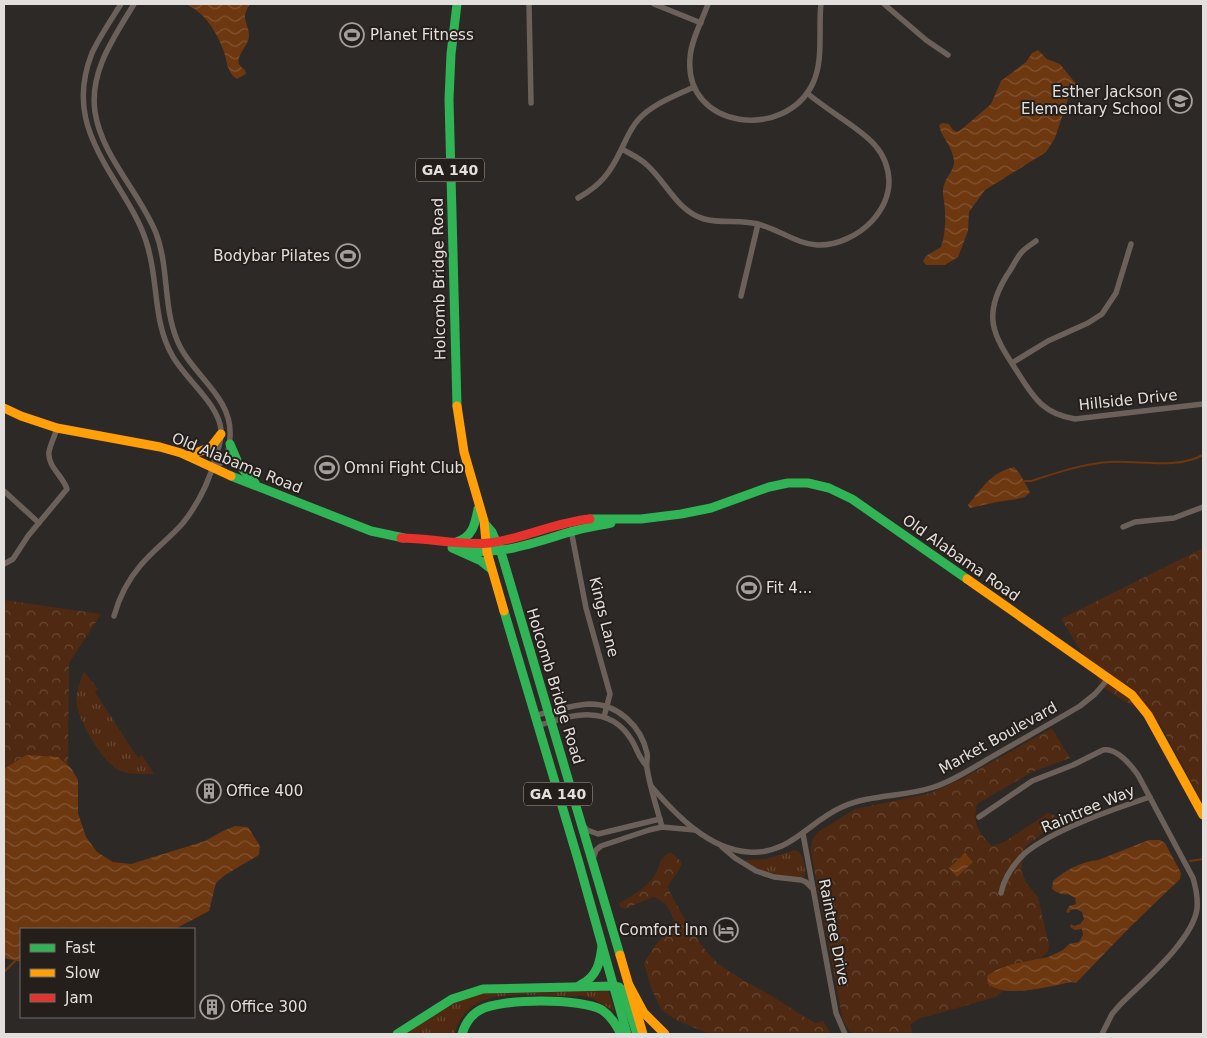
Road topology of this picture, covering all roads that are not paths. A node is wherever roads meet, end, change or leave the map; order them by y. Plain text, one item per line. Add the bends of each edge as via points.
1 (121, 4) edge
2 (134, 4) edge
3 (451, 4) edge
4 (457, 4) edge
5 (529, 4) edge
6 (654, 4) edge
7 (708, 4) edge
8 (821, 4) edge
9 (884, 4) edge
10 (454, 22) junction
11 (701, 23) junction
12 (948, 55) dead end
13 (694, 87) junction
14 (807, 93) junction
15 (531, 103) dead end
16 (622, 149) junction
17 (578, 198) dead end
18 (758, 224) junction
19 (1036, 241) dead end
20 (1131, 244) dead end
21 (741, 296) dead end
22 (1012, 363) junction
23 (1203, 404) edge
24 (4, 408) edge
25 (57, 428) junction
26 (221, 434) junction
27 (230, 444) junction
28 (188, 456) junction
29 (214, 469) junction
30 (261, 488) junction
31 (4, 491) edge
32 (479, 506) junction
33 (1203, 507) edge
34 (484, 521) junction
35 (39, 523) junction
36 (570, 527) junction
37 (1123, 527) dead end
38 (497, 542) junction
39 (454, 545) junction
40 (486, 548) junction
41 (501, 552) junction
42 (4, 564) edge
43 (491, 569) junction
44 (114, 616) dead end
45 (1109, 678) junction
46 (608, 707) junction
47 (534, 716) junction
48 (550, 717) junction
49 (604, 717) junction
50 (537, 726) junction
51 (646, 766) junction
52 (651, 786) junction
53 (1150, 797) junction
54 (1203, 815) edge
55 (979, 817) dead end
56 (660, 819) junction
57 (581, 822) junction
58 (662, 828) junction
59 (696, 830) junction
60 (803, 834) junction
61 (715, 841) junction
62 (592, 861) junction
63 (814, 891) junction
64 (1001, 893) dead end
65 (602, 946) junction
66 (629, 985) junction
67 (613, 986) junction
68 (571, 987) junction
69 (397, 1034) edge
70 (462, 1034) edge
71 (621, 1034) edge
72 (627, 1034) edge
73 (637, 1034) edge
74 (643, 1034) edge
75 (665, 1034) edge
76 (845, 1034) edge
77 (1102, 1034) edge

1 - 26 street via 99,39 88,65 84,87 86,122 97,152 146,241 167,345 178,366 212,407
2 - 27 street via 99,69 95,111 101,134 143,208 161,248 170,316 178,343 191,365 226,408 231,428
3 - 10 main road
4 - 10 main road, Holcomb Bridge Road / GA 140
5 - 15 street
6 - 11 street
7 - 11 street
8 - 14 street via 818,67
9 - 12 street
10 - 32 main road, Holcomb Bridge Road / GA 140 via 449,116 455,384 464,452
11 - 13 street via 690,57
13 - 14 street via 715,111 744,121 780,113
13 - 16 street via 645,113 632,128
14 - 18 street via 878,147 888,173 885,201 878,215 866,227 830,244 805,243
16 - 17 street via 610,172 594,189
16 - 18 street via 647,165 679,203 694,215 713,221
18 - 21 street
19 - 22 street, Hillside Drive via 1022,252 994,300 994,328
20 - 22 street via 1116,293 1102,314
22 - 23 street, Hillside Drive via 1038,402 1067,418
24 - 25 main road, Old Alabama Road
25 - 28 main road, Old Alabama Road via 160,447
25 - 35 street via 49,458 67,489
26 - 28 main road via 211,447
26 - 29 street
27 - 29 street via 224,461
27 - 30 main road via 244,474
28 - 29 main road, Old Alabama Road
29 - 30 main road, Old Alabama Road
29 - 44 street via 183,522 140,566 121,596
30 - 39 main road, Old Alabama Road via 360,527 401,538 438,539
31 - 35 street
32 - 34 main road, Holcomb Bridge Road / GA 140
32 - 39 main road via 471,534
33 - 37 street via 1174,518 1135,522
34 - 38 main road, Holcomb Bridge Road / GA 140
34 - 40 main road, Holcomb Bridge Road / GA 140
35 - 42 street via 13,559
36 - 38 main road, Old Alabama Road
36 - 41 main road, Old Alabama Road
36 - 45 main road, Old Alabama Road via 594,519 626,520 696,512 781,483 805,482 830,487 860,504
36 - 46 street, Kings Lane via 586,608 610,694
38 - 40 main road, Old Alabama Road
38 - 41 main road, Holcomb Bridge Road / GA 140
39 - 40 main road, Old Alabama Road
39 - 43 main road via 482,560
40 - 41 main road, Old Alabama Road
40 - 43 main road, Holcomb Bridge Road / GA 140
41 - 48 main road, Holcomb Bridge Road / GA 140
43 - 47 main road, Holcomb Bridge Road / GA 140
45 - 54 main road, Old Alabama Road via 1132,695 1148,715
45 - 60 street, Market Boulevard via 1080,706 952,779 927,789 849,804 827,815
46 - 48 street, Market Boulevard via 580,705
46 - 49 street, Kings Lane
46 - 51 street, Market Boulevard via 625,717 638,732 647,754
47 - 48 street, Market Boulevard
47 - 50 main road, Holcomb Bridge Road / GA 140
48 - 49 street, Market Boulevard via 588,714
48 - 50 street, Market Boulevard
48 - 57 main road, Holcomb Bridge Road / GA 140
49 - 51 street, Market Boulevard via 631,738
50 - 65 main road, Holcomb Bridge Road / GA 140
51 - 52 street, Market Boulevard
52 - 56 street, Market Boulevard
52 - 59 street, Market Boulevard
53 - 55 street via 1132,766 1107,749 1032,781
53 - 64 street, Raintree Way via 1074,826 1038,844 1017,862 1006,877
53 - 77 street via 1193,878 1197,908 1185,937 1112,1014
56 - 57 street via 598,834 587,830
56 - 58 street, Market Boulevard
57 - 62 main road, Holcomb Bridge Road / GA 140
58 - 59 street, Market Boulevard
58 - 62 street via 606,843 598,848
59 - 61 street, Market Boulevard
60 - 61 street, Market Boulevard via 787,845 758,852 741,851
60 - 63 street, Raintree Drive
61 - 63 street via 756,871 801,880
62 - 66 main road, Holcomb Bridge Road / GA 140
63 - 76 street, Raintree Drive via 836,1013
65 - 67 main road, Holcomb Bridge Road / GA 140
65 - 68 main road via 596,974 587,982
66 - 74 main road, Holcomb Bridge Road / GA 140
66 - 75 main road via 644,1013
67 - 68 main road
67 - 72 main road, Holcomb Bridge Road / GA 140
67 - 73 main road via 623,991
68 - 69 main road via 494,988 472,992 446,1002
70 - 71 main road via 469,1020 482,1008 496,1003 522,1002 592,1005 610,1016

